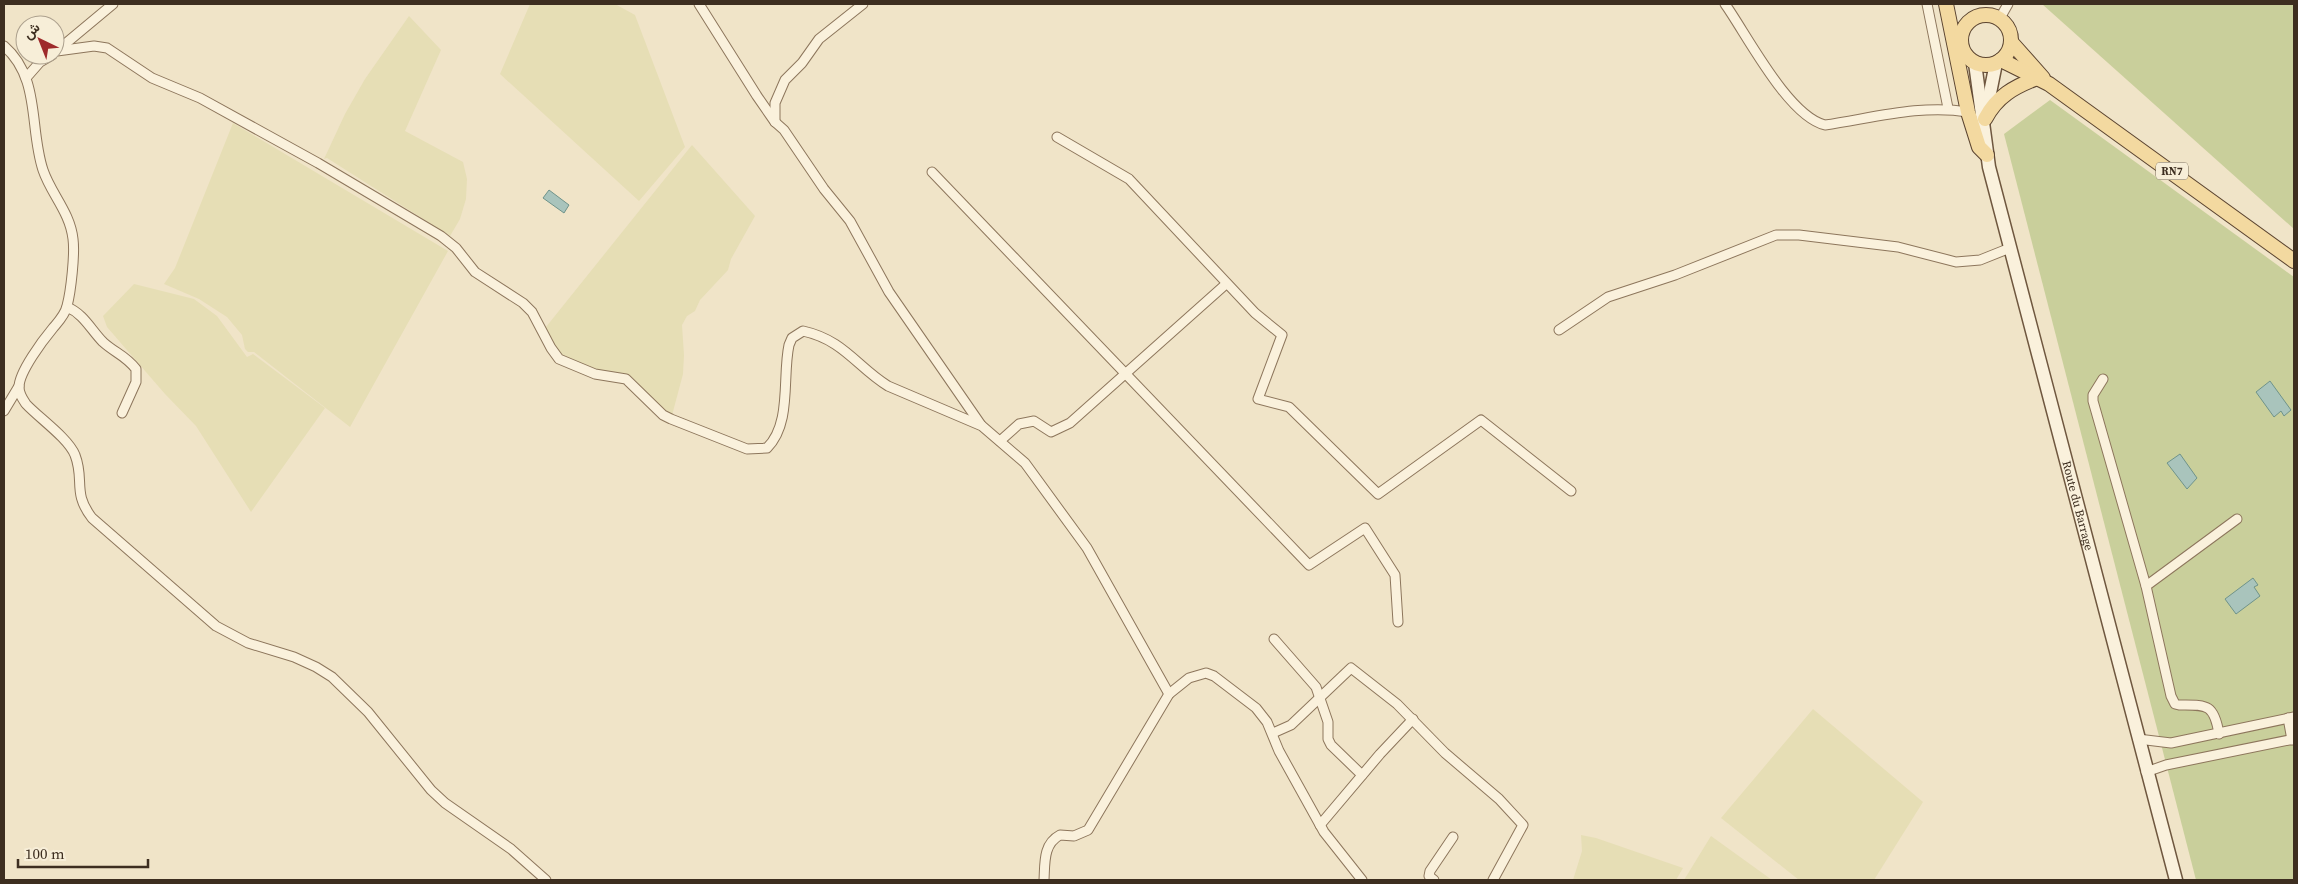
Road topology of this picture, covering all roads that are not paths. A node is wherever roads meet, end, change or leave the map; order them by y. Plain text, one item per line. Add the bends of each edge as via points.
1 (113, 4) edge
2 (699, 4) edge
3 (862, 4) edge
4 (1725, 4) edge
5 (1927, 4) edge
6 (1947, 4) edge
7 (2008, 4) edge
8 (1981, 9) edge
9 (2000, 18) junction
10 (1961, 31) junction
11 (2011, 42) junction
12 (65, 45) edge
13 (4, 46) edge
14 (65, 51) edge
15 (1998, 61) junction
16 (1975, 63) junction
17 (37, 65) edge
18 (26, 78) junction
19 (2043, 81) junction
20 (1948, 108) junction
21 (1968, 112) junction
22 (776, 122) junction
23 (1984, 125) junction
24 (1057, 137) dead end
25 (1987, 155) junction
26 (932, 172) dead end
27 (2010, 248) junction
28 (2294, 261) edge
29 (1226, 284) junction
30 (67, 308) junction
31 (1559, 330) dead end
32 (1124, 373) junction
33 (2103, 379) dead end
34 (19, 386) junction
35 (4, 411) edge
36 (122, 413) dead end
37 (982, 426) junction
38 (1000, 441) junction
39 (1571, 491) dead end
40 (2237, 518) dead end
41 (2146, 586) junction
42 (1398, 622) dead end
43 (1274, 639) dead end
44 (1169, 694) junction
45 (1321, 696) junction
46 (2291, 718) edge
47 (1413, 719) junction
48 (1273, 733) junction
49 (2219, 734) junction
50 (2138, 739) junction
51 (2293, 740) edge
52 (2146, 772) junction
53 (1362, 775) junction
54 (1320, 825) junction
55 (1453, 837) dead end
56 (546, 880) edge
57 (1044, 880) edge
58 (1362, 880) edge
59 (1434, 880) edge
60 (1492, 880) edge
61 (2176, 880) edge

1 - 12 street
2 - 22 street
3 - 22 street via 820,39 802,64 784,80 776,103
4 - 20 street via 1767,68 1802,112 1815,122 1825,125 1928,108
5 - 20 street
6 - 10 main road
6 - 21 main road
7 - 9 street
8 - 9 main road
8 - 10 main road
9 - 11 main road, RN7 via 2009,29
10 - 16 main road via 1964,54
11 - 15 main road via 2006,55
11 - 19 main road, RN7
13 - 18 street via 19,61
14 - 37 street via 94,46 107,48 152,78 200,98 441,236 456,248 475,272 528,308 558,359 595,374 626,378 671,419 747,449 767,448 778,432 781,420 788,345 797,333 803,331 842,348 888,386
15 - 16 main road, RN7 via 1989,65
15 - 19 main road, RN7
15 - 23 main road, Route du Barrage
16 - 23 main road, Route du Barrage
17 - 18 street
18 - 30 street via 42,168 66,213 73,239
19 - 23 main road via 2005,92 1995,102
19 - 28 main road, RN7
20 - 21 street
21 - 25 main road via 1977,141
22 - 37 street via 850,221 889,292
23 - 25 main road, Route du Barrage
24 - 29 street via 1129,179
25 - 27 main road, Route du Barrage
26 - 32 street
27 - 31 street via 1980,260 1956,262 1898,247 1776,235 1675,275 1608,297
27 - 50 main road, Route du Barrage
29 - 32 street
29 - 39 street via 1282,335 1258,399 1289,407 1378,494 1481,420
30 - 34 street via 26,369
30 - 36 street via 80,314 102,341 119,351 136,370 136,382
32 - 38 street via 1070,422 1051,432 1034,421 1019,424
32 - 42 street via 1309,565 1365,528 1395,575
33 - 41 street via 2093,401
34 - 35 street
34 - 56 street via 26,404 73,452 79,472 81,503 92,518 216,626 248,643 294,657 332,677 368,712 445,803 511,849
37 - 38 street
38 - 44 street via 1025,463 1087,548
40 - 41 street
41 - 49 street via 2173,701 2179,705 2204,705 2211,710
43 - 45 street
44 - 48 street via 1189,678 1206,673 1256,708
44 - 57 street via 1088,830 1074,836 1060,835 1050,843
45 - 47 street via 1351,668
45 - 48 street via 1291,725
45 - 53 street via 1331,745
46 - 49 street
46 - 51 street
47 - 53 street
47 - 60 street via 1523,825
48 - 54 street via 1279,751
49 - 50 street via 2171,743
50 - 52 main road, Route du Barrage
51 - 52 street via 2166,765
52 - 61 main road, Route du Barrage
53 - 54 street
54 - 58 street
55 - 59 street via 1430,871 1429,876

